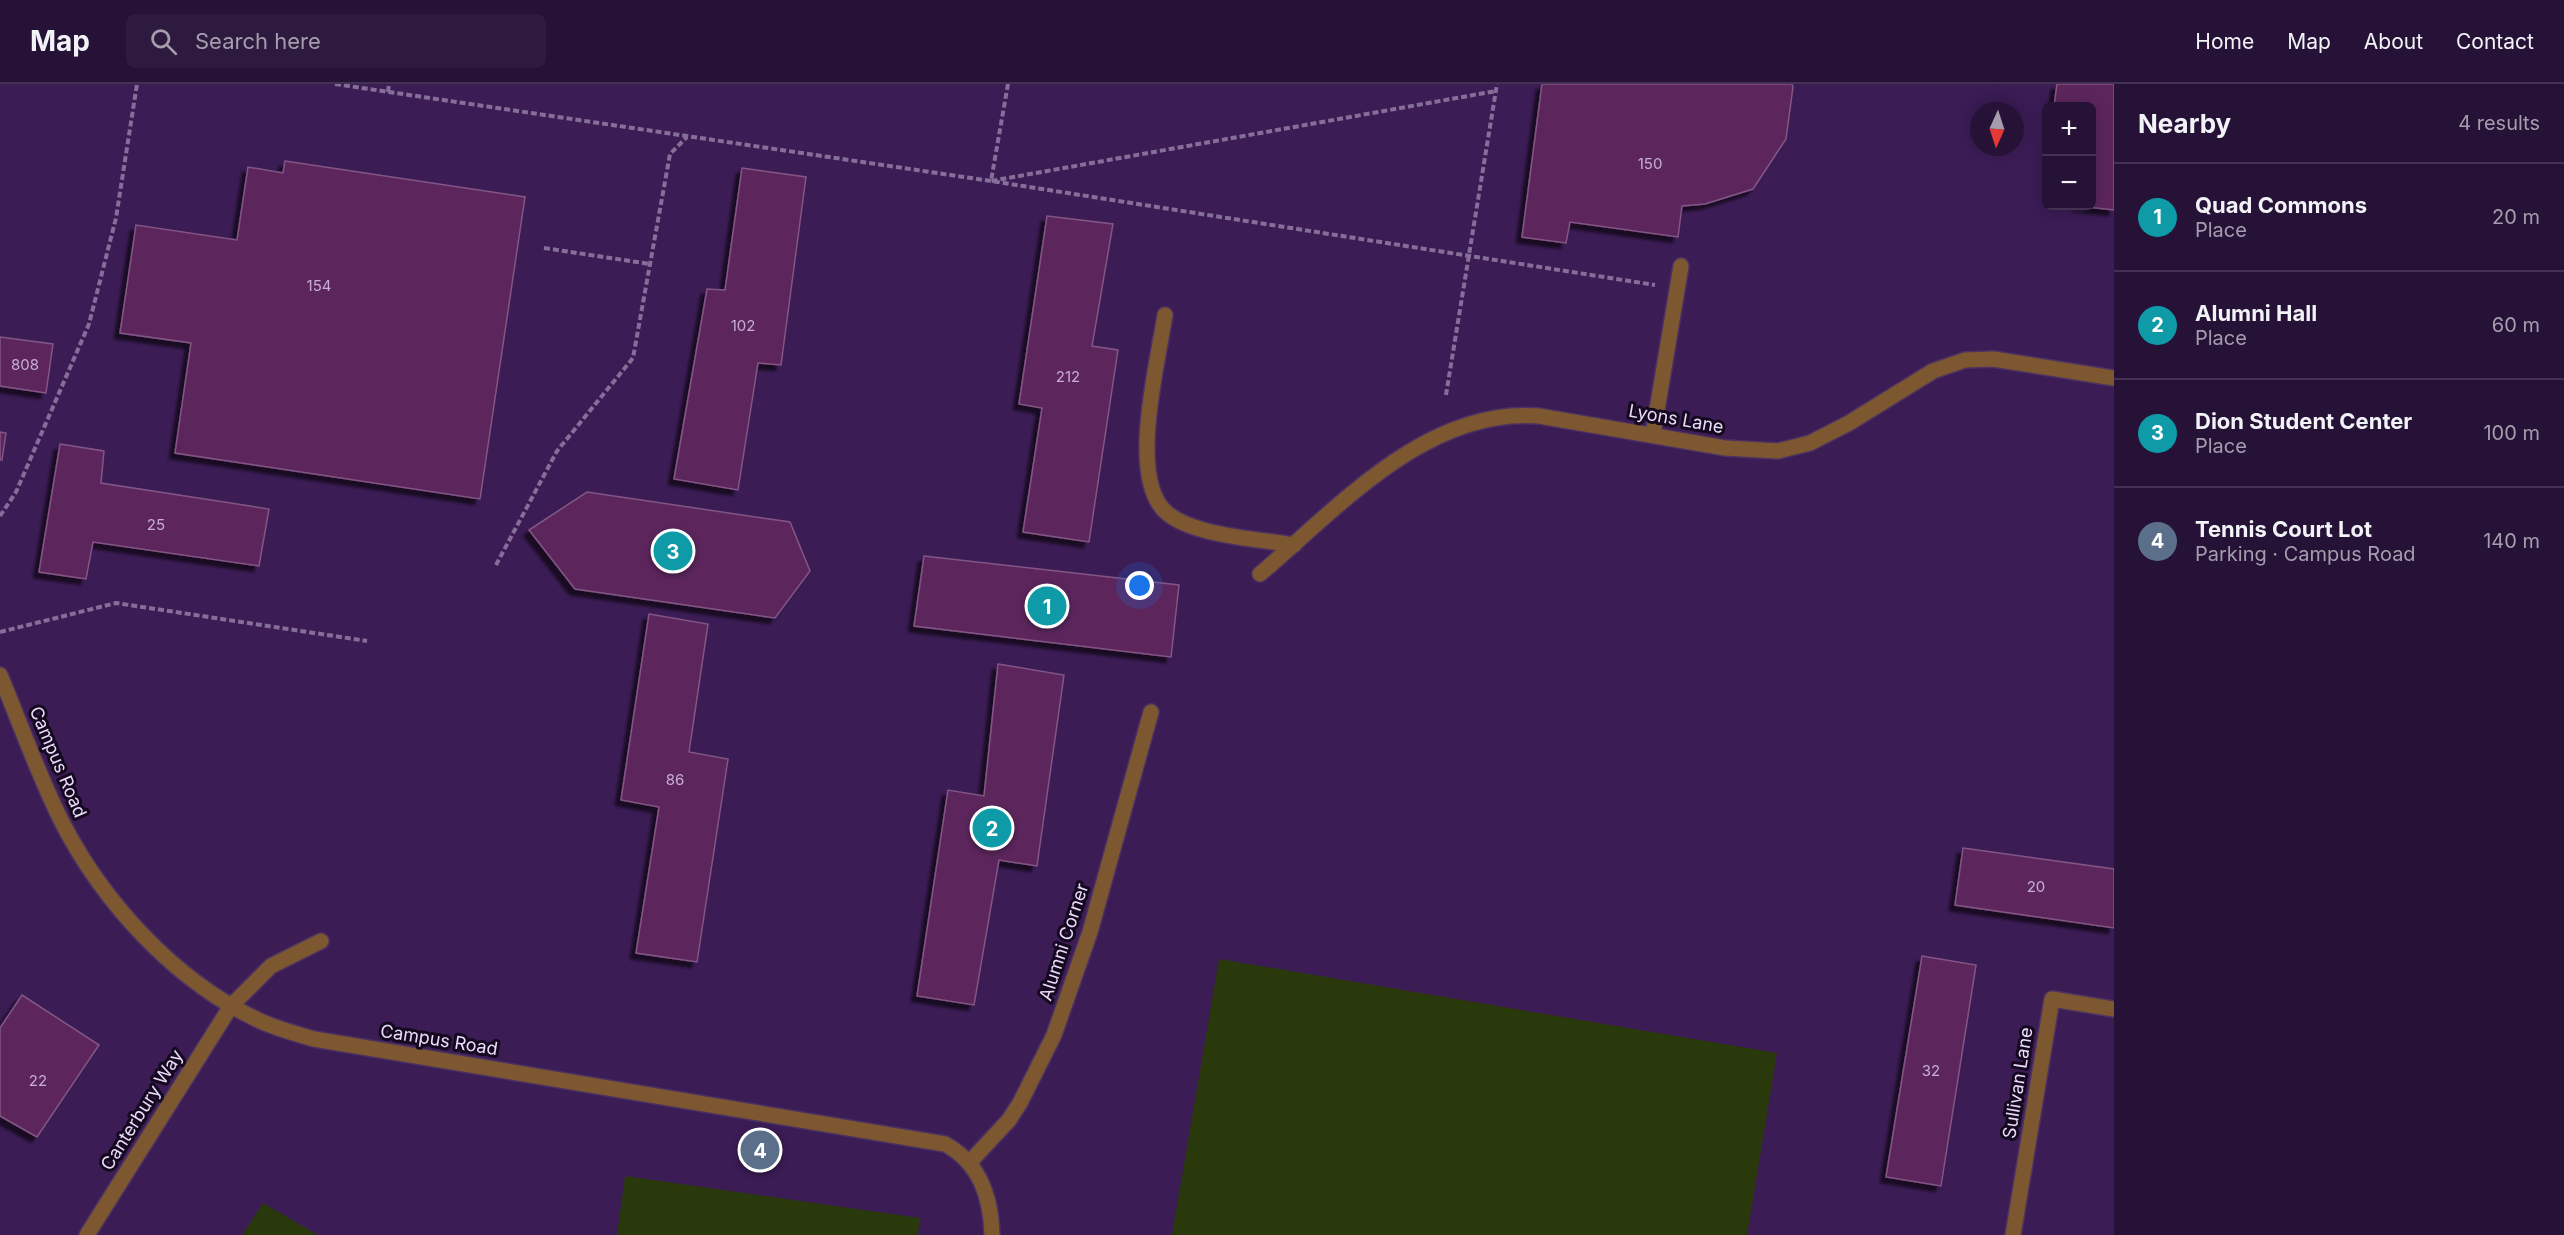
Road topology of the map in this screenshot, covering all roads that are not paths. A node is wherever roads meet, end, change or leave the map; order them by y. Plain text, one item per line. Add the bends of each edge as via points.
1 (1681, 266) dead end
2 (1165, 315) dead end
3 (2114, 378) edge
4 (1653, 434) junction
5 (1294, 545) junction
6 (1260, 574) dead end
7 (0, 675) edge
8 (1151, 712) dead end
9 (321, 941) dead end
10 (231, 1006) junction
11 (2114, 1009) edge
12 (969, 1162) junction
13 (87, 1235) edge
14 (992, 1235) edge
15 (2013, 1235) edge

1 - 4 street
2 - 5 street via 1148,430 1149,486 1166,513 1196,528
3 - 4 street, Lyons Lane via 1993,359 1965,360 1933,371 1810,443 1778,451 1725,448
4 - 5 street, Lyons Lane via 1516,414 1461,425 1407,454
5 - 6 street, Lyons Lane
7 - 10 street, Campus Road via 49,796 82,858 127,918 173,963
8 - 12 street, Alumni Corner via 1090,932 1054,1035 1009,1120
9 - 10 street, Canterbury Way via 271,966
10 - 12 street, Campus Road via 314,1039 924,1139 945,1144
10 - 13 street, Canterbury Way
11 - 15 street, Sullivan Lane via 2052,999
12 - 14 street, Campus Road via 988,1196

